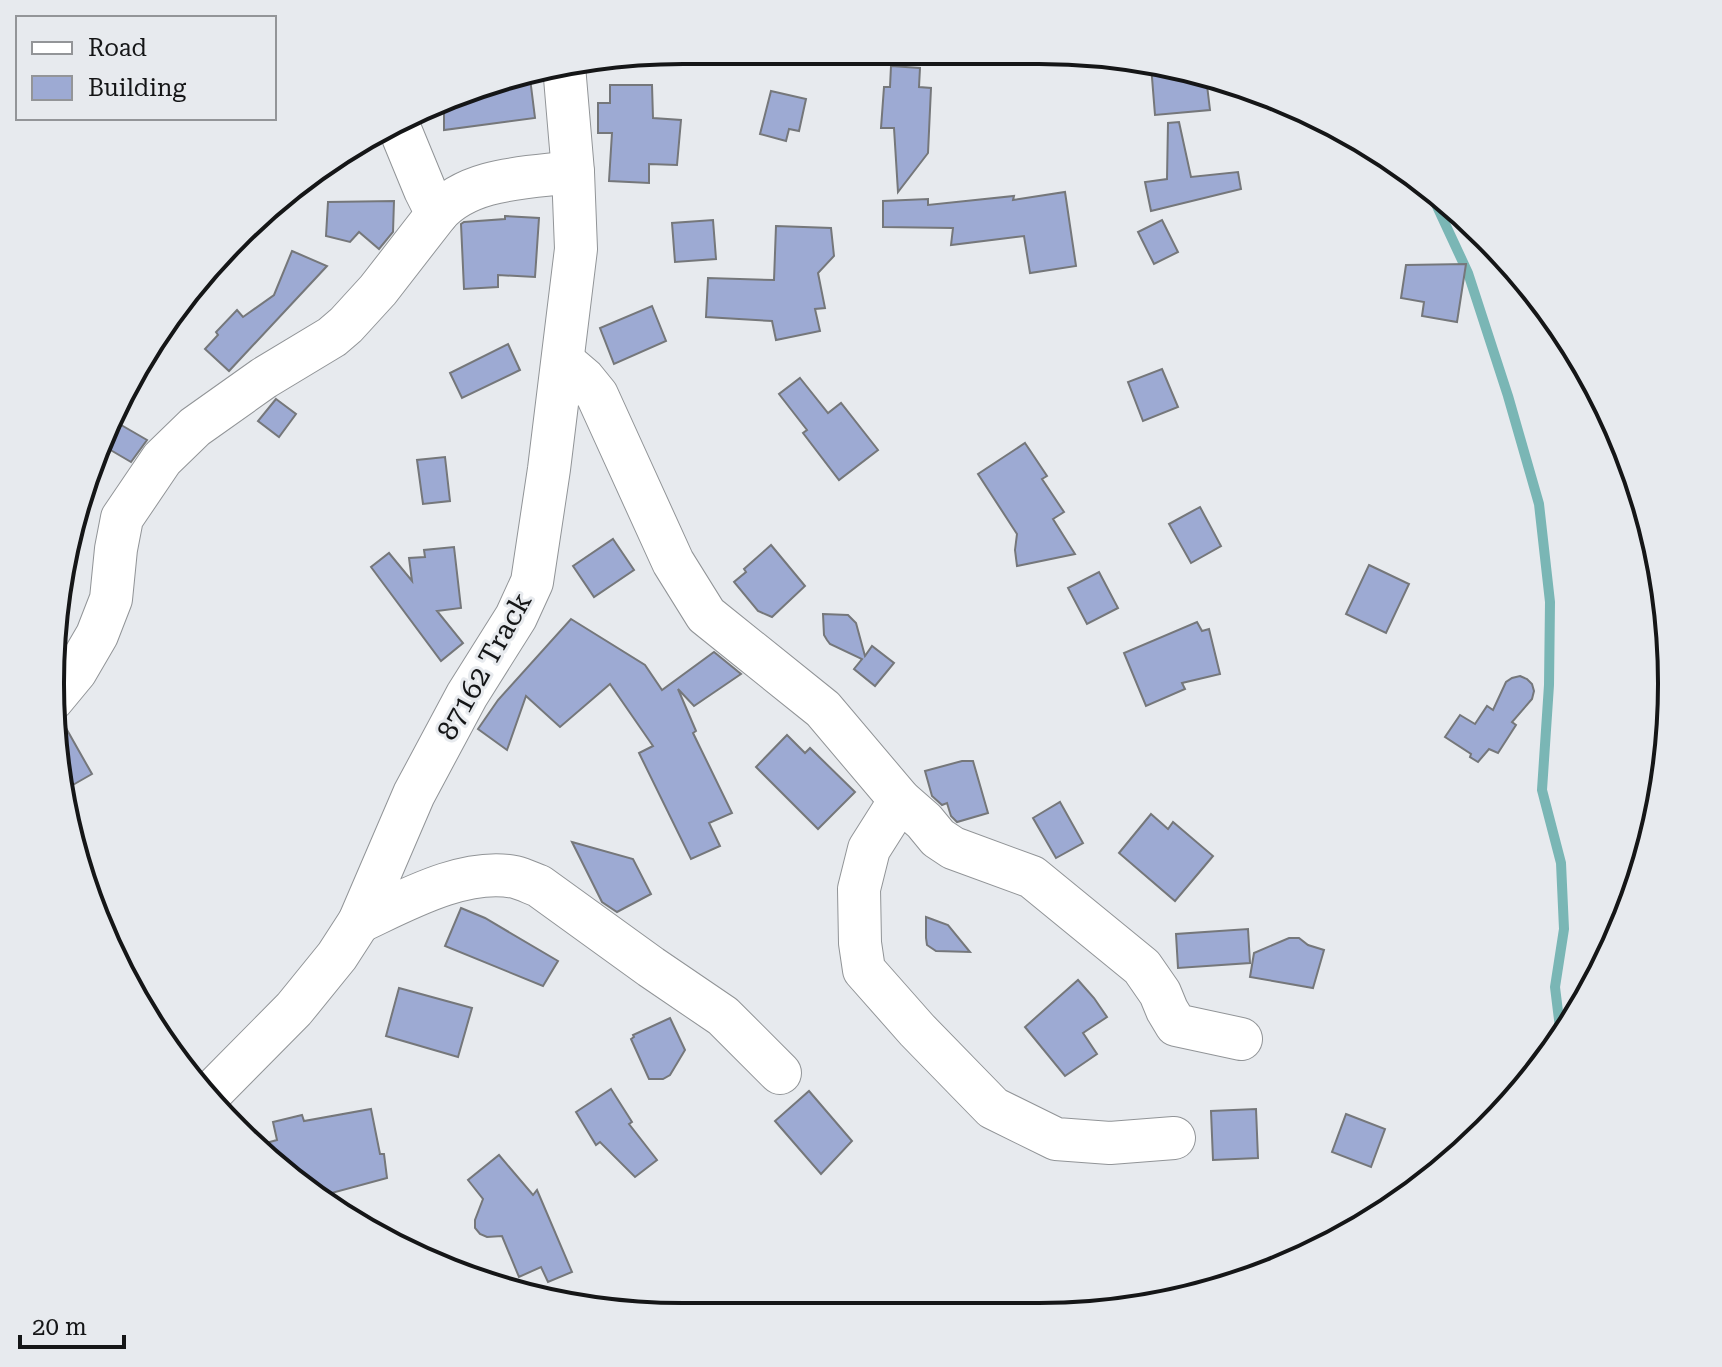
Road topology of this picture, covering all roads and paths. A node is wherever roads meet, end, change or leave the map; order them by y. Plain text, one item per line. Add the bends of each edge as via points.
1 (565, 76) edge
2 (401, 133) edge
3 (573, 172) junction
4 (437, 214) junction
5 (563, 361) junction
6 (64, 685) edge
7 (900, 800) junction
8 (359, 922) junction
9 (1241, 1039) dead end
10 (780, 1073) dead end
11 (215, 1089) edge
12 (1174, 1138) dead end

1 - 3 street, 87162 Track
2 - 4 street
3 - 4 street via 476,187
3 - 5 street, 87162 Track via 576,249
4 - 6 street via 346,325 195,427 162,459 122,518 111,599 97,635
5 - 7 street via 597,395 673,562 706,615 823,709
5 - 8 street, 87162 Track via 532,582 414,794
7 - 9 street via 953,848 1032,877 1142,967 1176,1025
7 - 12 street via 869,849 859,889 864,970 993,1108 1056,1139 1110,1143
8 - 10 street via 443,884 495,875 518,877 539,886 723,1016
8 - 11 street, 87162 Track via 294,1009

